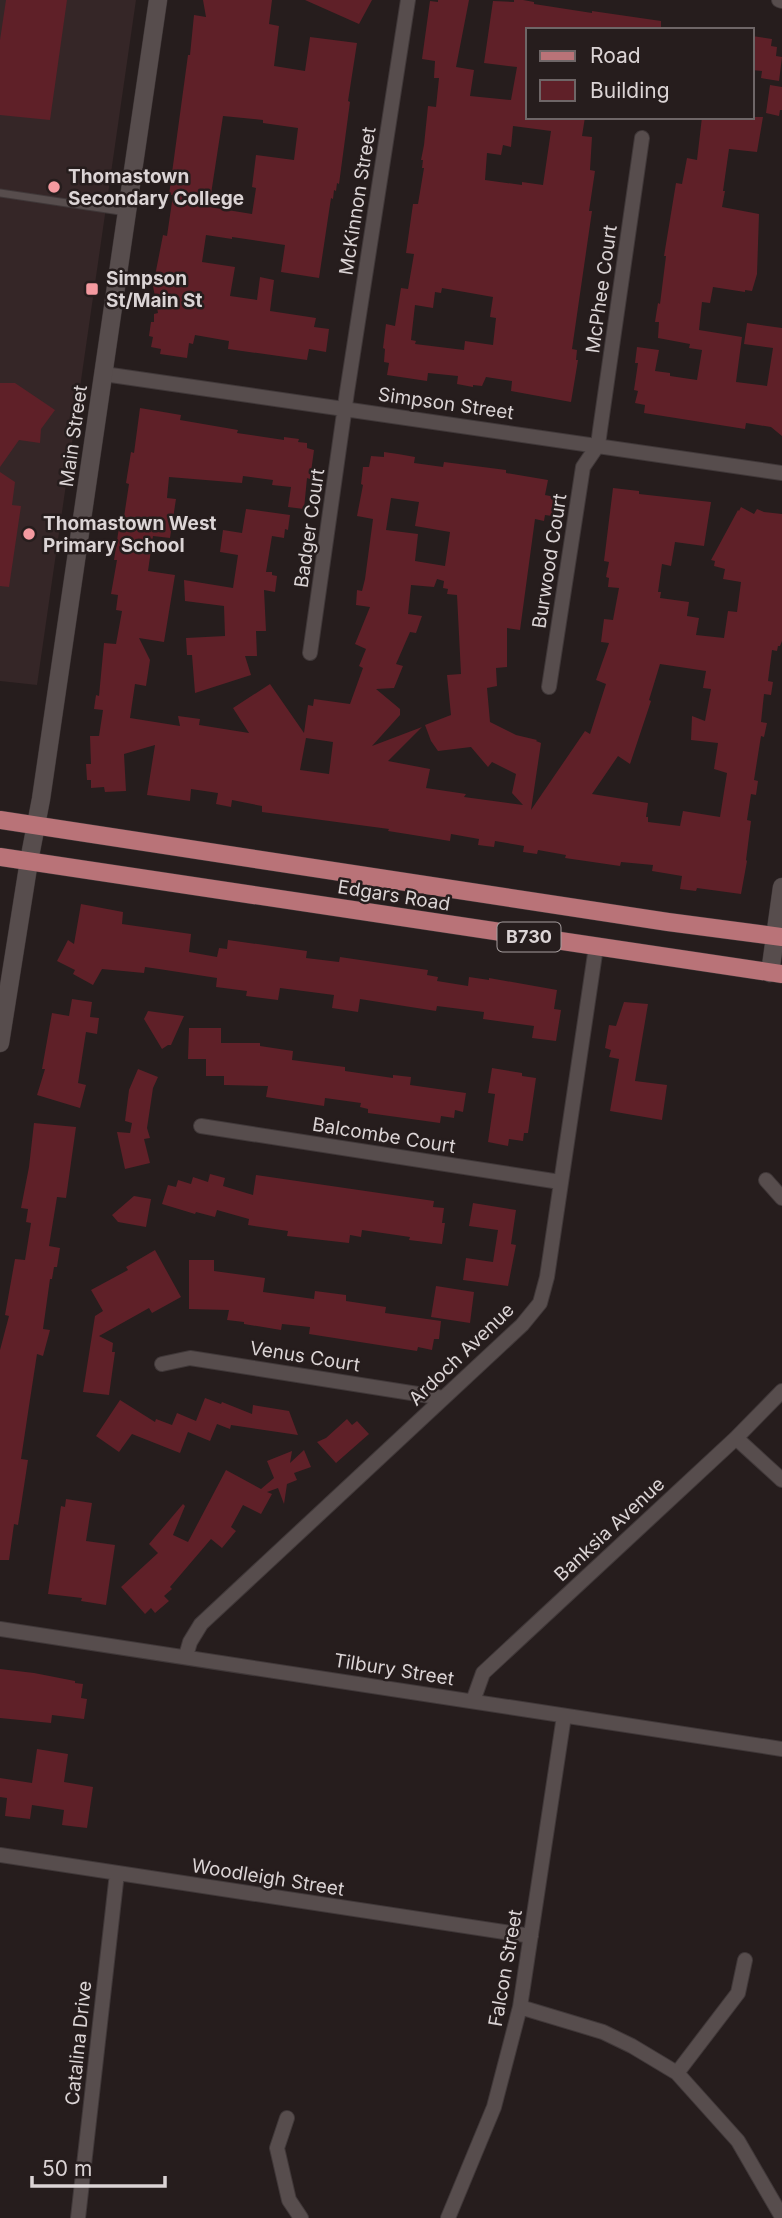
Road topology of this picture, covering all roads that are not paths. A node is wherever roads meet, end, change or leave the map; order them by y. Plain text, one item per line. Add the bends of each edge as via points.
1 (158, 0) edge
2 (408, 0) edge
3 (642, 138) dead end
4 (0, 193) edge
5 (127, 212) junction
6 (104, 374) junction
7 (345, 408) junction
8 (598, 445) junction
9 (782, 473) edge
10 (310, 653) dead end
11 (549, 687) dead end
12 (0, 820) edge
13 (36, 825) junction
14 (0, 856) edge
15 (29, 861) junction
16 (782, 887) edge
17 (778, 937) edge
18 (596, 947) junction
19 (776, 973) edge
20 (0, 1043) edge
21 (201, 1126) dead end
22 (766, 1181) dead end
23 (560, 1182) junction
24 (782, 1198) edge
25 (162, 1364) dead end
26 (782, 1391) edge
27 (443, 1398) junction
28 (736, 1437) junction
29 (782, 1480) edge
30 (0, 1629) edge
31 (186, 1657) junction
32 (473, 1701) junction
33 (564, 1716) junction
34 (782, 1749) edge
35 (0, 1855) edge
36 (117, 1873) junction
37 (531, 1936) junction
38 (745, 1960) dead end
39 (520, 2007) junction
40 (677, 2073) junction
41 (287, 2118) dead end
42 (782, 2217) edge
43 (78, 2218) edge
44 (300, 2218) edge
45 (447, 2218) edge

1 - 5 street, Main Street
2 - 7 street, McKinnon Street
3 - 8 street, McPhee Court
4 - 5 lane
5 - 6 street, Main Street
6 - 7 street, Simpson Street
6 - 13 street, Main Street
7 - 8 street, Simpson Street
7 - 10 street, Badger Court
8 - 9 street, Simpson Street
8 - 11 street, Burwood Court via 583,467
12 - 13 main road, Edgars Road / B730
13 - 15 street, Main Street
13 - 17 main road, Edgars Road / B730
14 - 15 main road, Edgars Road / B730
15 - 18 main road, Edgars Road / B730
15 - 20 street, Main Street
16 - 17 street
17 - 19 street
18 - 19 main road, Edgars Road / B730
18 - 23 street, Ardoch Avenue
21 - 23 street, Balcombe Court
22 - 24 street
23 - 27 street, Ardoch Avenue via 540,1303
25 - 27 street, Venus Court via 190,1357
26 - 28 street, Banksia Avenue
27 - 31 street, Ardoch Avenue via 201,1625
28 - 29 street
28 - 32 street, Banksia Avenue via 483,1673
30 - 31 street, Tilbury Street
31 - 32 street, Tilbury Street
32 - 33 street, Tilbury Street
33 - 34 street, Tilbury Street
33 - 37 street, Falcon Street
35 - 36 street, Woodleigh Street
36 - 37 street, Woodleigh Street
36 - 43 street, Catalina Drive
37 - 39 street, Falcon Street
38 - 40 street via 738,1993
39 - 40 street via 603,2032
39 - 45 street, Falcon Street via 494,2107
40 - 42 street via 738,2141
41 - 44 street via 277,2148 289,2200

